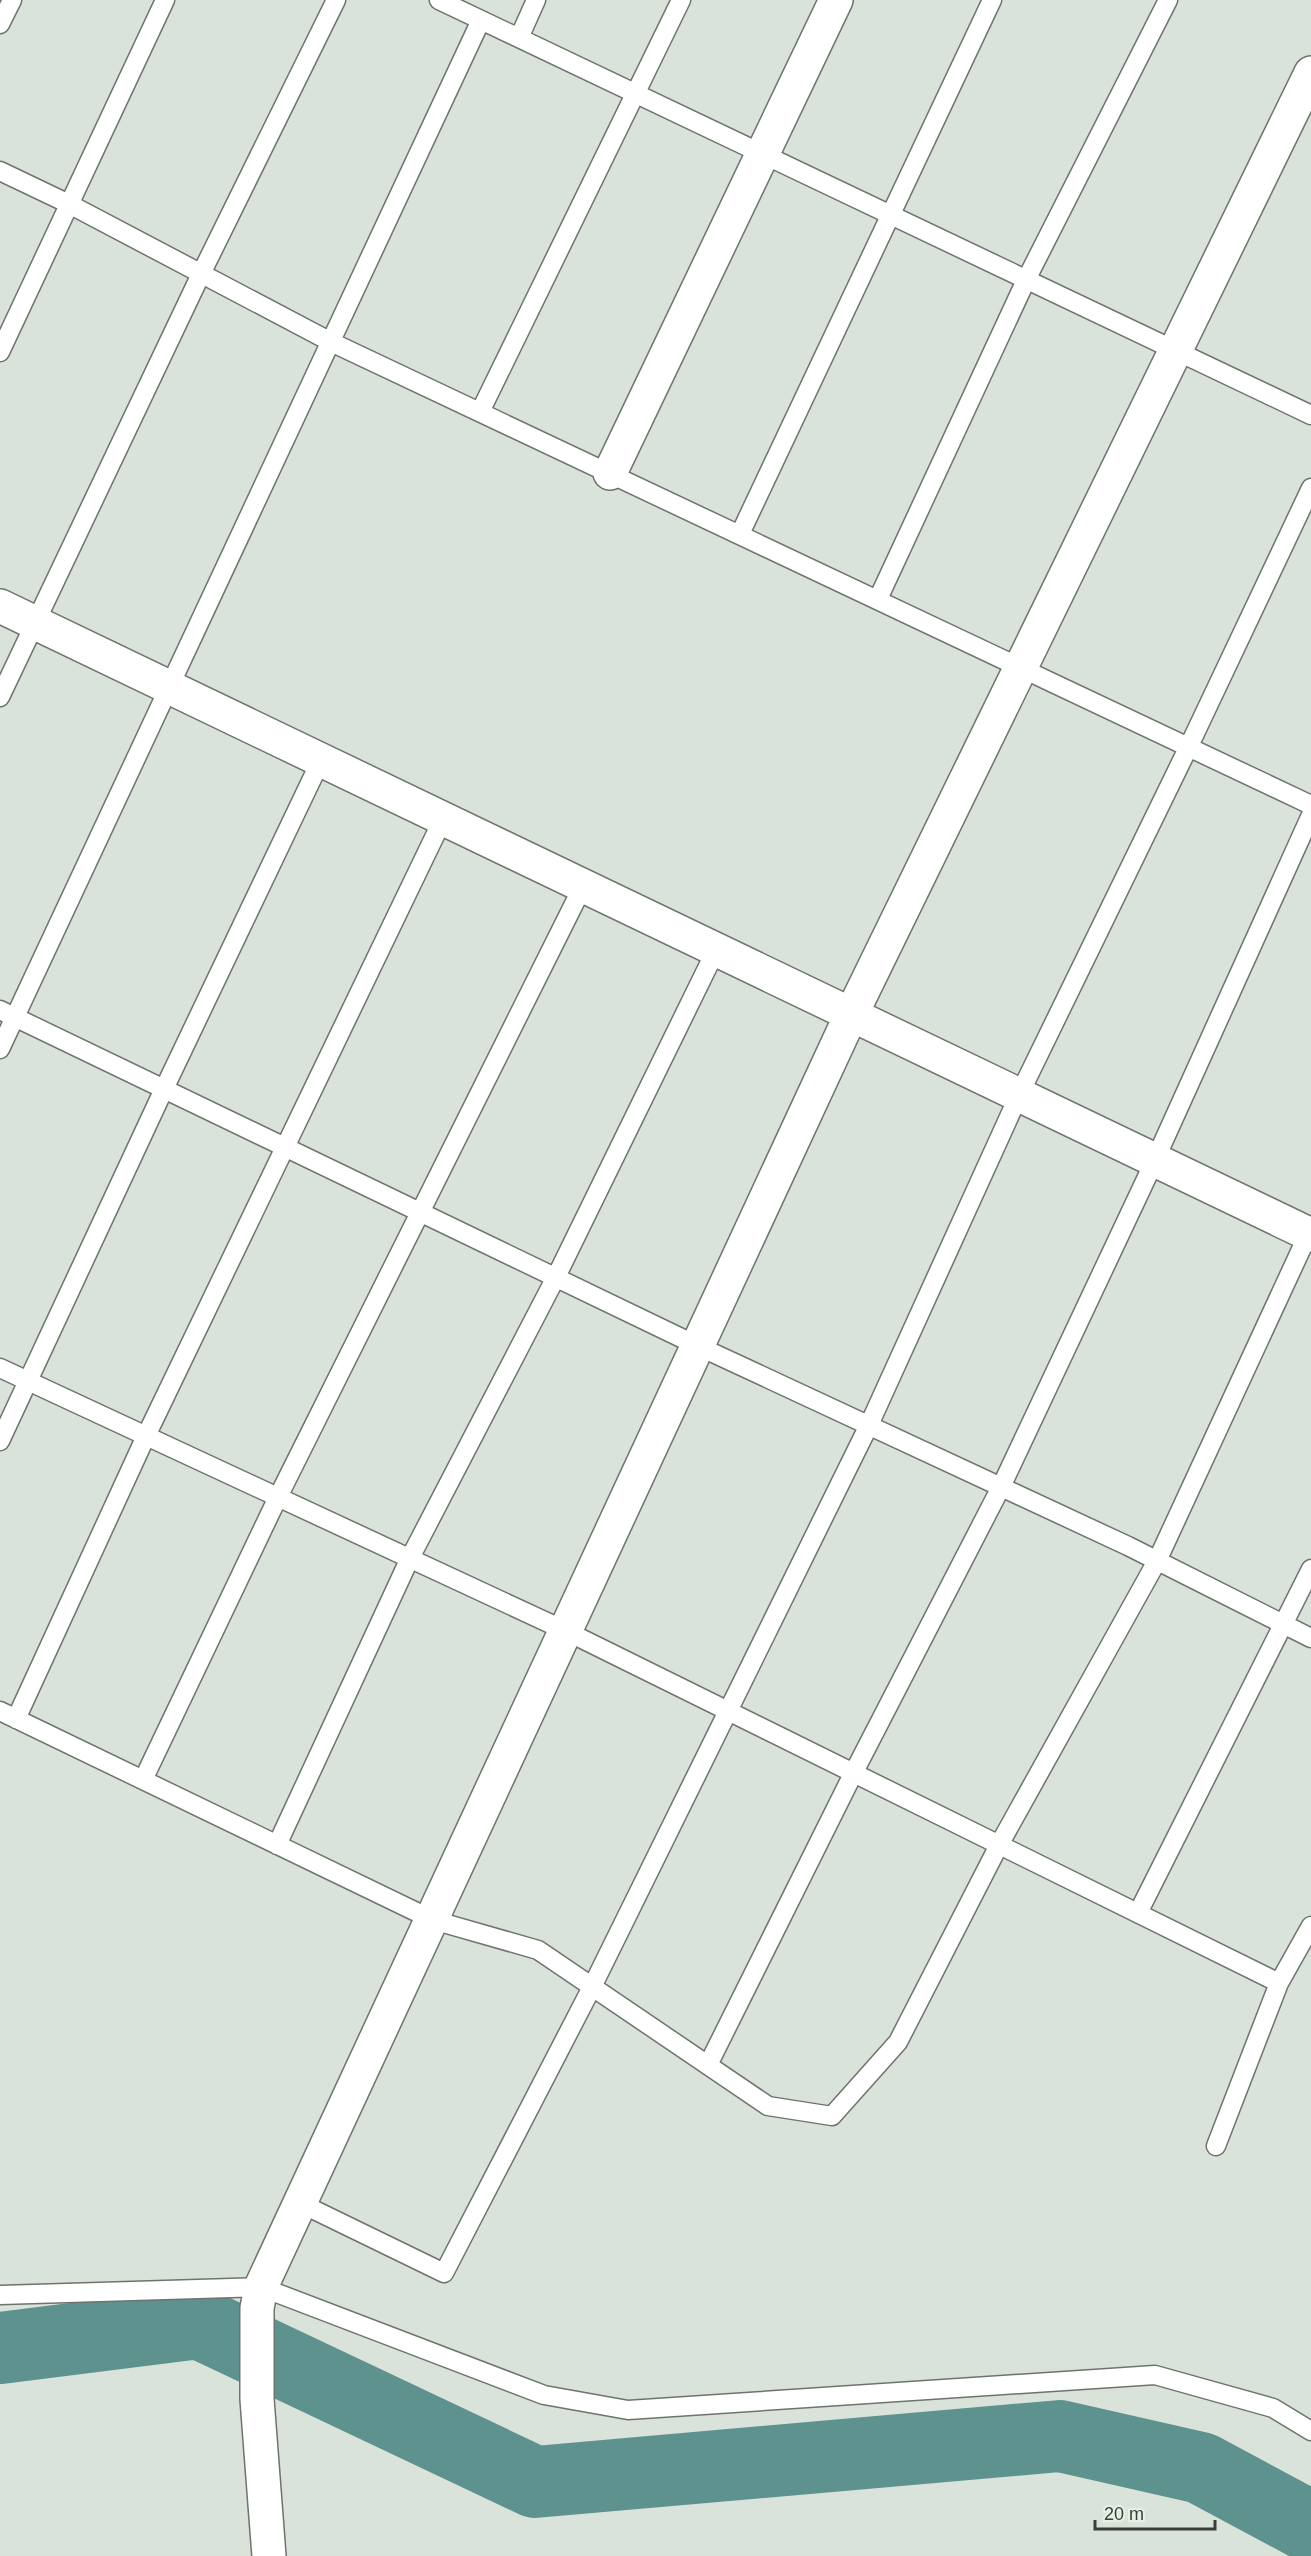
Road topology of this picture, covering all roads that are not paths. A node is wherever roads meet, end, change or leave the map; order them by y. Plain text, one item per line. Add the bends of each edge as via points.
1 (12, 0) edge
2 (165, 0) edge
3 (336, 0) edge
4 (439, 0) edge
5 (536, 0) edge
6 (681, 0) edge
7 (836, 0) edge
8 (992, 0) edge
9 (1168, 0) edge
10 (481, 20) junction
11 (0, 24) edge
12 (519, 38) junction
13 (1311, 73) edge
14 (636, 93) junction
15 (763, 153) junction
16 (0, 171) edge
17 (69, 204) junction
18 (892, 214) junction
19 (201, 274) junction
20 (1027, 278) junction
21 (331, 342) junction
22 (1176, 349) junction
23 (0, 352) edge
24 (480, 412) junction
25 (1311, 415) edge
26 (610, 473) junction
27 (1311, 488) edge
28 (740, 534) junction
29 (878, 599) junction
30 (0, 606) edge
31 (34, 623) junction
32 (1022, 667) junction
33 (170, 688) junction
34 (0, 697) edge
35 (1189, 746) junction
36 (321, 760) junction
37 (1311, 805) edge
38 (1311, 815) edge
39 (443, 819) junction
40 (583, 886) junction
41 (716, 950) junction
42 (8, 1014) edge
43 (851, 1015) junction
44 (0, 1049) edge
45 (164, 1089) junction
46 (1019, 1095) junction
47 (284, 1147) junction
48 (1155, 1160) junction
49 (420, 1212) junction
50 (1310, 1232) edge
51 (556, 1277) junction
52 (698, 1346) junction
53 (0, 1368) edge
54 (28, 1381) junction
55 (869, 1425) junction
56 (146, 1436) junction
57 (0, 1441) edge
58 (1001, 1487) junction
59 (278, 1497) junction
60 (410, 1558) junction
61 (1157, 1561) junction
62 (1311, 1569) edge
63 (1285, 1625) junction
64 (566, 1631) junction
65 (1311, 1638) edge
66 (729, 1711) junction
67 (8, 1715) edge
68 (854, 1772) junction
69 (143, 1780) junction
70 (277, 1845) junction
71 (999, 1845) junction
72 (1138, 1913) junction
73 (433, 1920) junction
74 (1311, 1926) edge
75 (1279, 1983) junction
76 (592, 1987) junction
77 (708, 2065) junction
78 (1216, 2146) dead end
79 (300, 2202) junction
80 (0, 2295) edge
81 (259, 2297) junction
82 (1311, 2431) edge
83 (269, 2556) edge

1 - 11 lane
2 - 17 lane
3 - 19 lane
4 - 10 lane
5 - 12 lane
6 - 14 lane
7 - 15 street
8 - 18 lane
9 - 20 lane
10 - 12 lane
10 - 21 lane
12 - 14 lane
13 - 22 street
14 - 15 lane
14 - 24 lane
15 - 18 lane
15 - 26 street
16 - 17 lane
17 - 19 lane
17 - 23 lane
18 - 20 lane
18 - 28 lane
19 - 21 lane
19 - 31 lane
20 - 22 lane
20 - 29 lane
21 - 24 lane
21 - 33 lane
22 - 25 lane
22 - 32 street
24 - 26 lane
26 - 28 lane
27 - 35 lane
28 - 29 lane
29 - 32 lane
30 - 31 street
31 - 33 street
31 - 34 lane
32 - 35 lane
32 - 43 street
33 - 36 street
33 - 42 lane
35 - 37 lane
35 - 46 lane
36 - 39 street
36 - 45 lane
38 - 48 lane
39 - 40 street
39 - 47 lane
40 - 41 street
40 - 49 lane
41 - 43 street
41 - 51 lane
42 - 44 lane
42 - 45 lane
43 - 46 street
43 - 52 street
45 - 47 lane
45 - 54 lane
46 - 48 street
46 - 55 lane
47 - 49 lane
47 - 56 lane
48 - 50 street
48 - 58 lane
49 - 51 lane
49 - 59 lane
50 - 61 lane
51 - 52 lane
51 - 60 lane
52 - 55 lane
52 - 64 street
53 - 54 lane
54 - 56 lane
54 - 57 lane
55 - 58 lane
55 - 66 lane
56 - 59 lane
56 - 67 lane
58 - 61 lane
58 - 68 lane
59 - 60 lane
59 - 69 lane
60 - 64 lane
60 - 70 lane
61 - 63 lane
61 - 71 lane
62 - 63 lane
63 - 65 lane
63 - 72 lane
64 - 66 lane
64 - 73 street
66 - 68 lane
66 - 76 lane
67 - 69 lane
68 - 71 lane
68 - 77 lane
69 - 70 lane
70 - 73 lane
71 - 72 lane
71 - 77 lane via 898,2042 831,2116 768,2106
72 - 75 lane
73 - 76 lane via 538,1950
73 - 79 street
74 - 75 lane
75 - 78 lane
76 - 77 lane
76 - 79 lane via 444,2273
79 - 81 street
80 - 81 lane
81 - 82 lane via 544,2395 628,2410 1155,2375 1273,2408
81 - 83 street via 257,2399

